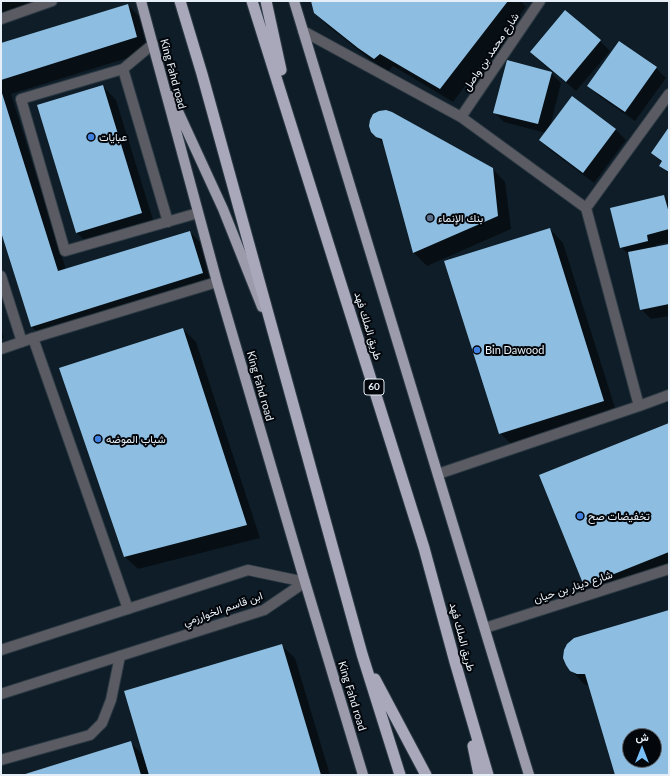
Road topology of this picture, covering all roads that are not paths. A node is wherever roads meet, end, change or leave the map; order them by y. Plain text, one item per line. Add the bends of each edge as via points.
1 (52, 1) edge
2 (141, 1) edge
3 (180, 1) edge
4 (252, 1) edge
5 (266, 1) edge
6 (294, 1) edge
7 (540, 1) edge
8 (1, 19) edge
9 (303, 31) junction
10 (153, 44) junction
11 (159, 68) junction
12 (123, 69) junction
13 (669, 94) edge
14 (461, 116) junction
15 (296, 139) junction
16 (586, 208) junction
17 (198, 213) junction
18 (168, 222) junction
19 (1, 276) edge
20 (217, 282) junction
21 (33, 338) junction
22 (22, 342) junction
23 (276, 342) junction
24 (1, 349) edge
25 (669, 395) edge
26 (639, 406) junction
27 (438, 474) junction
28 (669, 569) edge
29 (305, 582) junction
30 (128, 609) junction
31 (485, 628) junction
32 (1, 650) edge
33 (362, 654) junction
34 (120, 656) junction
35 (455, 662) junction
36 (1, 694) edge
37 (1, 760) edge
38 (363, 775) edge
39 (400, 775) edge
40 (426, 775) edge
41 (479, 775) edge
42 (488, 775) edge
43 (529, 775) edge

1 - 8 street
2 - 10 main road, King Fahd road
3 - 23 highway
4 - 15 highway, طريق الملك فهد / 60
5 - 15 highway
6 - 9 main road, طريق الملك فهد
7 - 14 street, شارع محمد بن واصل
9 - 14 street
9 - 27 main road, طريق الملك فهد
10 - 11 main road, King Fahd road
10 - 12 street
11 - 17 main road, King Fahd road
11 - 23 main road via 223,209
12 - 18 street
12 - 18 street via 21,99 65,251
13 - 16 street
14 - 16 street
15 - 35 highway, طريق الملك فهد / 60 via 424,548
16 - 26 street
17 - 18 street
17 - 20 main road, King Fahd road
19 - 22 street
20 - 21 street
20 - 29 main road, King Fahd road
21 - 22 street
21 - 30 street
22 - 24 street
23 - 33 highway
25 - 26 street
26 - 27 street
27 - 31 main road, طريق الملك فهد
28 - 31 street, شارع دينار بن حيان
29 - 30 street, ابن قاسم الخوارزمي via 248,570
29 - 34 street, ابن قاسم الخوارزمي via 264,610
29 - 38 main road, King Fahd road
30 - 32 street, ابن قاسم الخوارزمي
31 - 43 main road, طريق الملك فهد
33 - 39 highway
33 - 40 highway
34 - 36 street, ابن قاسم الخوارزمي
34 - 37 street via 111,700 102,723 90,735
35 - 41 highway
35 - 42 highway, طريق الملك فهد / 60

